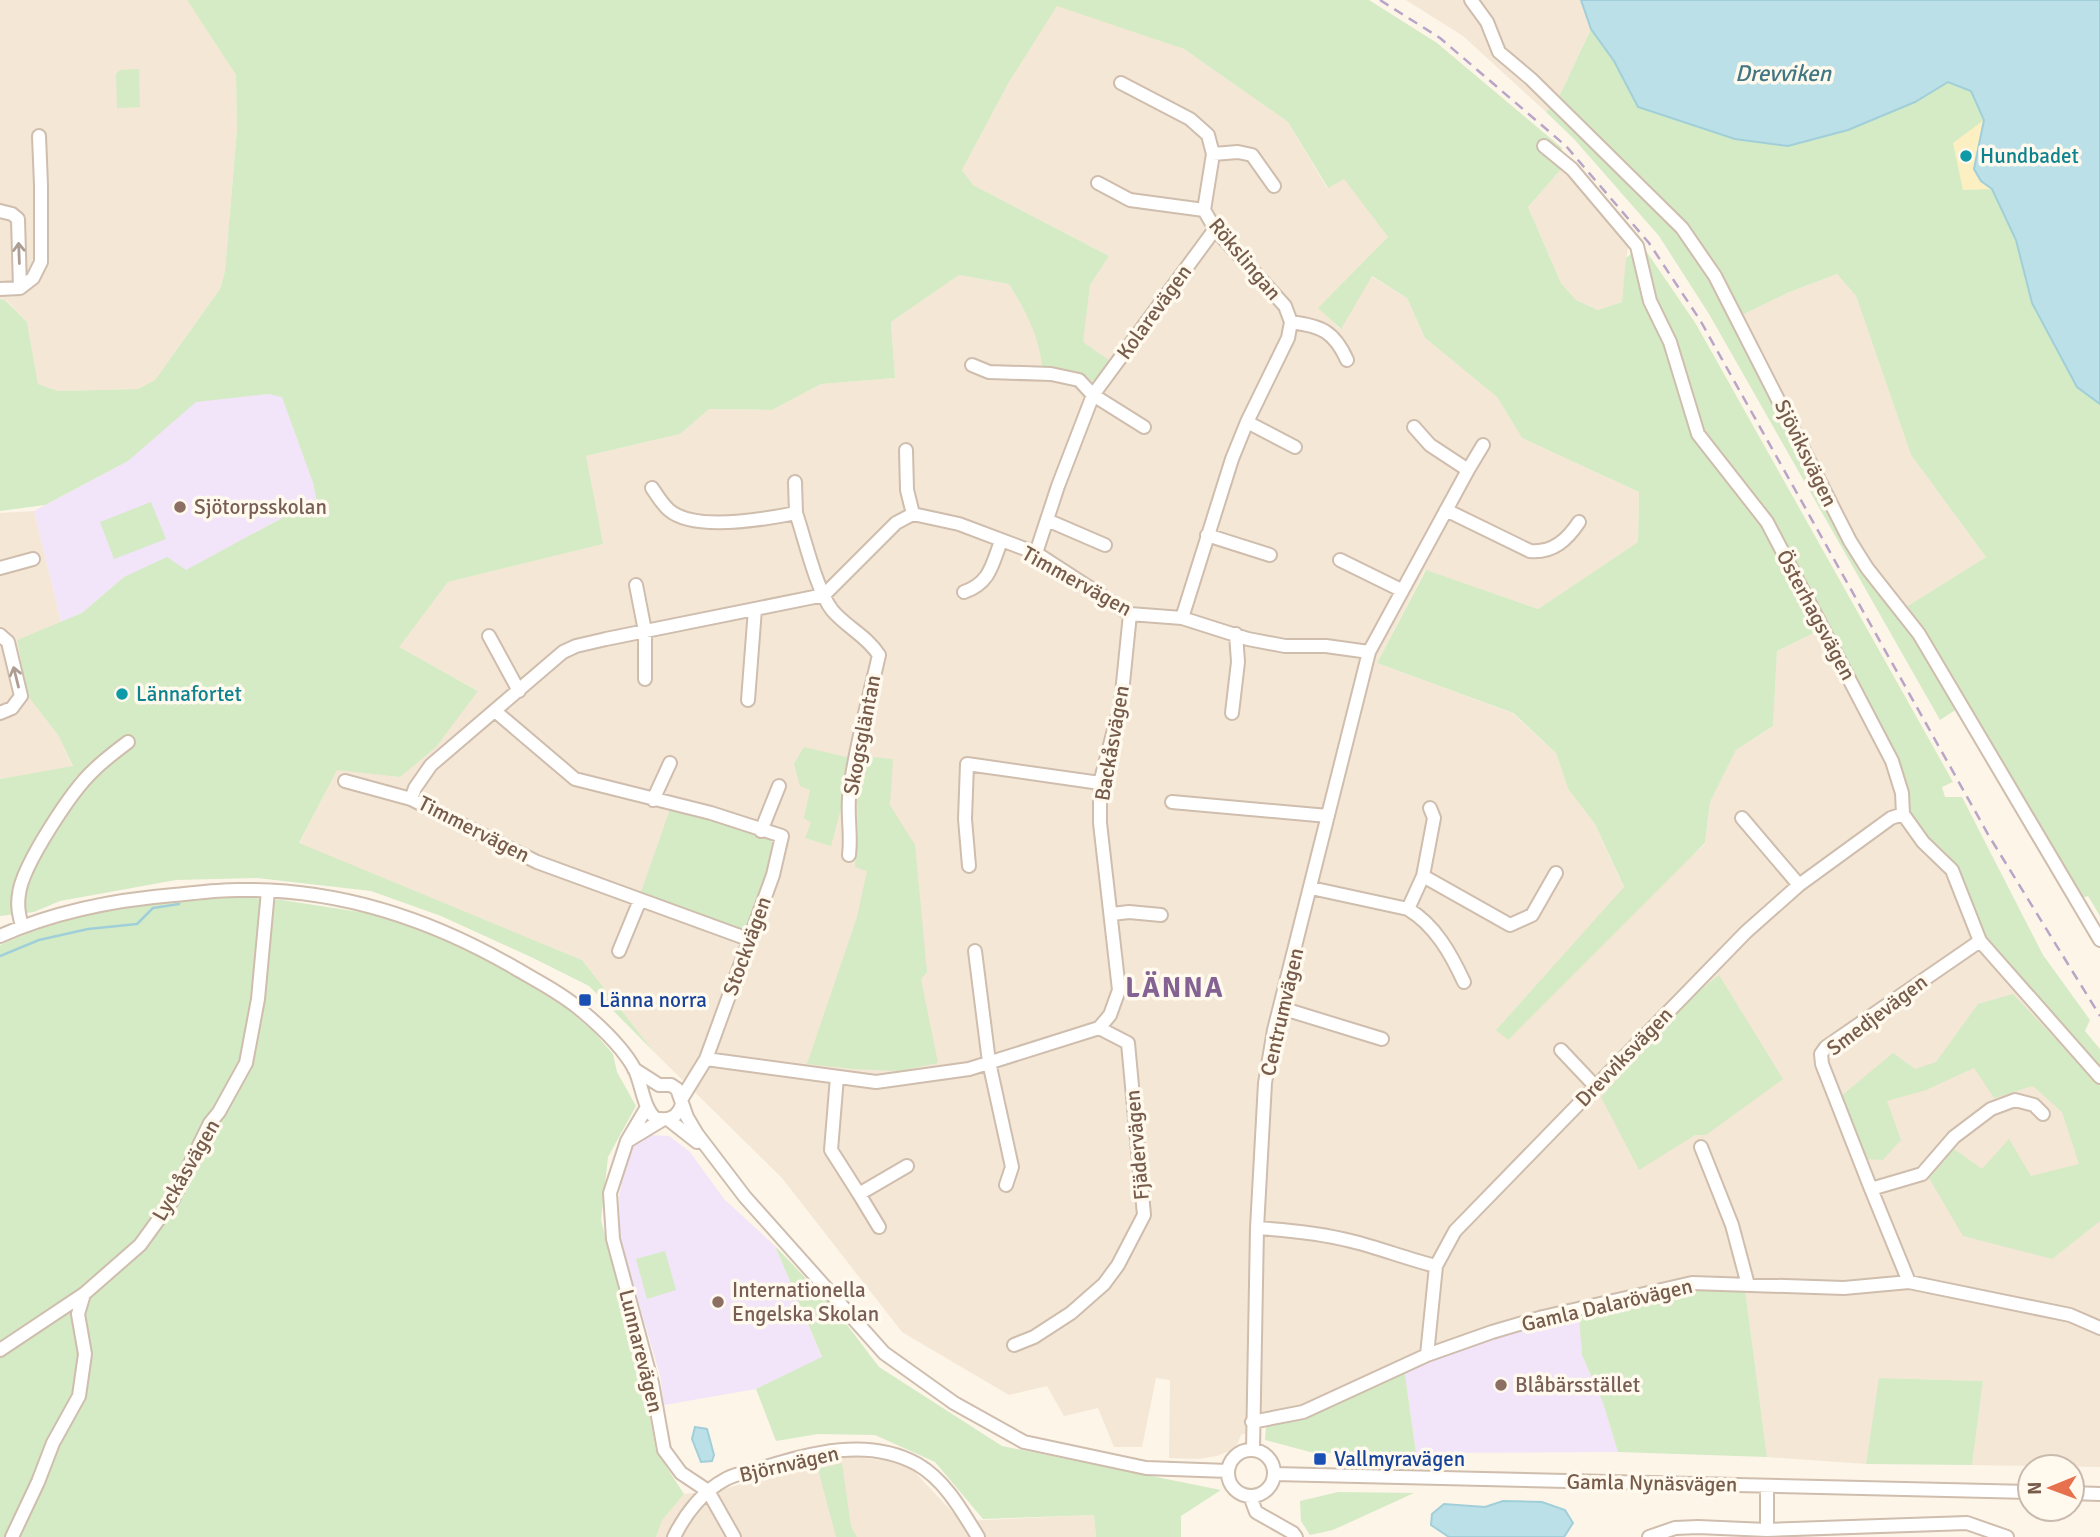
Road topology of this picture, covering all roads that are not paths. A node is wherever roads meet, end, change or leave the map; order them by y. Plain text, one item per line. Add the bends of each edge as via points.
1 (1471, 0) edge
2 (1121, 83) dead end
3 (38, 136) dead end
4 (1544, 146) dead end
5 (1213, 154) junction
6 (1098, 183) dead end
7 (1274, 186) dead end
8 (1204, 209) junction
9 (0, 211) edge
10 (1215, 229) junction
11 (20, 288) junction
12 (0, 289) edge
13 (1291, 322) junction
14 (1347, 360) dead end
15 (972, 365) dead end
16 (1093, 395) junction
17 (1247, 422) junction
18 (1143, 427) dead end
19 (1414, 427) dead end
20 (1483, 445) dead end
21 (1295, 447) dead end
22 (906, 450) dead end
23 (1468, 470) junction
24 (795, 482) dead end
25 (652, 488) dead end
26 (1446, 510) junction
27 (796, 513) junction
28 (913, 514) junction
29 (1047, 520) junction
30 (1579, 522) dead end
31 (1207, 535) junction
32 (1001, 541) junction
33 (1105, 545) dead end
34 (1037, 553) junction
35 (1270, 555) dead end
36 (33, 559) dead end
37 (1340, 560) dead end
38 (0, 568) edge
39 (636, 585) dead end
40 (1401, 590) junction
41 (964, 592) dead end
42 (824, 596) junction
43 (755, 609) junction
44 (1130, 614) junction
45 (1182, 618) junction
46 (645, 631) junction
47 (1236, 634) junction
48 (0, 635) edge
49 (489, 636) dead end
50 (1368, 652) junction
51 (645, 679) dead end
52 (519, 691) junction
53 (748, 700) dead end
54 (495, 711) junction
55 (0, 713) edge
56 (1232, 713) dead end
57 (128, 742) dead end
58 (670, 763) dead end
59 (345, 781) dead end
60 (1100, 783) junction
61 (779, 786) dead end
62 (411, 791) junction
63 (653, 800) junction
64 (1172, 802) dead end
65 (1430, 808) dead end
66 (1903, 814) junction
67 (1328, 816) junction
68 (1742, 818) dead end
69 (761, 831) junction
70 (849, 855) dead end
71 (969, 866) dead end
72 (1556, 873) dead end
73 (1423, 876) junction
74 (1799, 885) junction
75 (1311, 888) junction
76 (268, 891) junction
77 (640, 900) junction
78 (1408, 909) junction
79 (1111, 914) junction
80 (1161, 915) dead end
81 (22, 926) junction
82 (0, 936) edge
83 (748, 939) junction
84 (2100, 940) edge
85 (1980, 941) junction
86 (619, 951) dead end
87 (975, 951) dead end
88 (1464, 982) dead end
89 (1281, 1008) junction
90 (1099, 1028) junction
91 (1382, 1039) dead end
92 (1560, 1050) dead end
93 (706, 1059) junction
94 (989, 1062) junction
95 (634, 1069) junction
96 (696, 1074) junction
97 (837, 1077) junction
98 (2100, 1077) edge
99 (665, 1085) junction
100 (1595, 1086) junction
101 (682, 1101) junction
102 (646, 1104) junction
103 (2043, 1114) dead end
104 (665, 1120) junction
105 (627, 1141) junction
106 (1701, 1147) dead end
107 (711, 1154) junction
108 (907, 1166) dead end
109 (1006, 1185) dead end
110 (1871, 1189) junction
111 (859, 1194) junction
112 (879, 1227) dead end
113 (1257, 1228) junction
114 (1436, 1266) junction
115 (1909, 1282) junction
116 (1748, 1284) junction
117 (84, 1294) junction
118 (2100, 1328) edge
119 (1013, 1345) dead end
120 (0, 1349) edge
121 (1427, 1354) junction
122 (1252, 1422) junction
123 (1253, 1450) junction
124 (1228, 1471) junction
125 (1274, 1474) junction
126 (1768, 1486) junction
127 (708, 1491) junction
128 (2016, 1492) edge
129 (1250, 1496) junction
130 (1767, 1530) junction
131 (12, 1537) edge
132 (674, 1537) edge
133 (734, 1537) edge
134 (978, 1537) edge
135 (1296, 1537) edge
136 (1649, 1537) edge
137 (2007, 1537) edge

1 - 84 street, Sjöviksvägen via 1487,22 1499,52 1643,187 1682,228 1715,275 1850,541 1919,634
2 - 5 street via 1189,119 1208,135
3 - 11 street via 41,262 33,278
4 - 66 street, Österhagsvägen via 1572,169 1637,246 1650,301 1670,342 1698,434 1767,522 1892,761
5 - 7 street via 1252,155
5 - 8 street, Rökslingan
6 - 8 street via 1130,200
8 - 10 street, Rökslingan
11 -> 9 street via 18,219
10 - 13 street, Rökslingan via 1285,306
10 - 16 street, Kolarevägen
11 - 12 street
13 - 14 street, Rökslingan via 1318,326 1340,345
13 - 17 street, Rökslingan via 1288,338
15 - 16 street via 989,372 1079,380
16 - 18 street
16 - 29 street, Kolarevägen
17 - 21 street
17 - 31 street, Rökslingan
19 - 23 street via 1430,446
20 - 23 street, Centrumvägen
22 - 28 street
23 - 26 street, Centrumvägen
24 - 27 street
25 - 27 street via 670,511 690,518 734,523
26 - 30 street via 1530,551 1543,552 1568,539
26 - 40 street, Centrumvägen
27 - 42 street
28 - 32 street, Timmervägen via 959,524
28 - 42 street via 896,523
29 - 33 street
29 - 34 street, Kolarevägen
31 - 35 street
31 - 45 street, Rökslingan
32 - 34 street, Timmervägen
32 - 41 street, Timmervägen via 986,579
34 - 44 street, Timmervägen
36 - 38 street
37 - 40 street
39 - 46 street
40 - 50 street, Centrumvägen
42 - 43 street, Timmervägen
42 - 70 street, Skogsgläntan via 833,611 872,643 879,655 850,788
43 - 46 street, Timmervägen
43 - 53 street
44 - 45 street, Timmervägen
44 - 60 street, Backåsvägen via 1121,703
45 - 47 street, Timmervägen
46 - 51 street
46 - 52 street, Timmervägen via 570,649
47 - 50 street, Timmervägen via 1285,646
47 - 56 street
55 -> 48 street via 12,708 21,696 8,642
49 - 52 street
50 - 67 street, Centrumvägen
52 - 54 street, Timmervägen
54 - 62 street, Timmervägen via 432,765
54 - 63 street, Stockvägen via 575,779
57 - 81 street via 92,771 44,836 19,893
58 - 63 street
59 - 62 street
60 - 71 street via 967,764
60 - 79 street, Backåsvägen
61 - 69 street
62 - 77 street, Timmervägen via 537,862
63 - 69 street, Stockvägen via 711,813
64 - 67 street
65 - 73 street via 1434,818
66 - 74 street, Drevviksvägen
66 - 85 street, Österhagsvägen via 1952,870
67 - 75 street, Centrumvägen
68 - 74 street
69 - 83 street, Stockvägen via 782,836 773,875
72 - 73 street via 1532,915 1510,925
73 - 78 street
74 - 100 street, Drevviksvägen via 1746,932
75 - 78 street
75 - 89 street, Centrumvägen
76 - 81 street via 121,900
76 - 95 street via 349,900 441,929 580,1009 615,1041
76 - 117 street, Lyckåsvägen via 258,999 246,1063 172,1201 140,1245
77 - 83 street, Timmervägen
77 - 86 street
78 - 88 street via 1424,919 1453,958
79 - 80 street
79 - 90 street, Backåsvägen via 1119,990 1110,1015
81 - 82 street
83 - 93 street, Stockvägen
85 - 98 street, Österhagsvägen
85 - 110 street, Smedjevägen via 1821,1054
87 - 94 street
89 - 91 street
89 - 113 street, Centrumvägen via 1265,1083
90 - 94 street
90 - 119 street, Fjädervägen via 1128,1043 1144,1215 1104,1284 1071,1313
92 - 100 street
93 - 96 street, Stockvägen
93 - 97 street
94 - 97 street via 876,1082
94 - 109 street via 1012,1167
95 - 99 street
95 - 102 street
96 - 99 street
96 - 101 street, Stockvägen
97 - 111 street via 831,1150
99 - 101 street via 677,1089
99 - 102 street via 652,1088
100 - 114 street, Drevviksvägen via 1455,1231
101 - 104 street via 680,1111
101 - 107 street
102 - 104 street via 655,1118
102 - 105 street, Lunnarevägen
103 - 110 street via 2034,1105 2015,1100 1991,1109 1954,1137 1922,1174
104 - 105 street
104 - 107 street
105 - 127 street, Lunnarevägen via 610,1193 612,1239 652,1383 664,1450 681,1473
106 - 116 street via 1732,1225
107 - 124 street via 884,1353 954,1403 1024,1442 1146,1468
108 - 111 street
110 - 115 street, Smedjevägen
111 - 112 street
113 - 114 street via 1307,1231
113 - 122 street, Centrumvägen
114 - 121 street, Drevviksvägen
115 - 116 street, Gamla Dalarövägen via 1844,1288
115 - 118 street, Gamla Dalarövägen via 2070,1315
116 - 121 street, Gamla Dalarövägen via 1692,1283 1543,1317
117 - 120 street, Lyckåsvägen
117 - 131 street via 78,1314 85,1354 79,1396
121 - 122 street, Gamla Dalarövägen via 1303,1412
122 - 123 street, Centrumvägen
123 - 124 street via 1236,1456
123 - 125 street via 1268,1458
124 - 129 street via 1231,1485
125 - 126 street, Gamla Nynäsvägen
125 - 129 street via 1269,1488
126 - 128 street, Gamla Nynäsvägen
126 - 130 street
127 - 132 street, Björnvägen via 683,1517
127 - 133 street, Lunnarevägen
127 - 134 street, Björnvägen via 727,1478 831,1450 862,1449 919,1465 947,1490
129 - 135 street via 1256,1512
130 - 136 street via 1675,1528
130 - 137 street via 1967,1523

